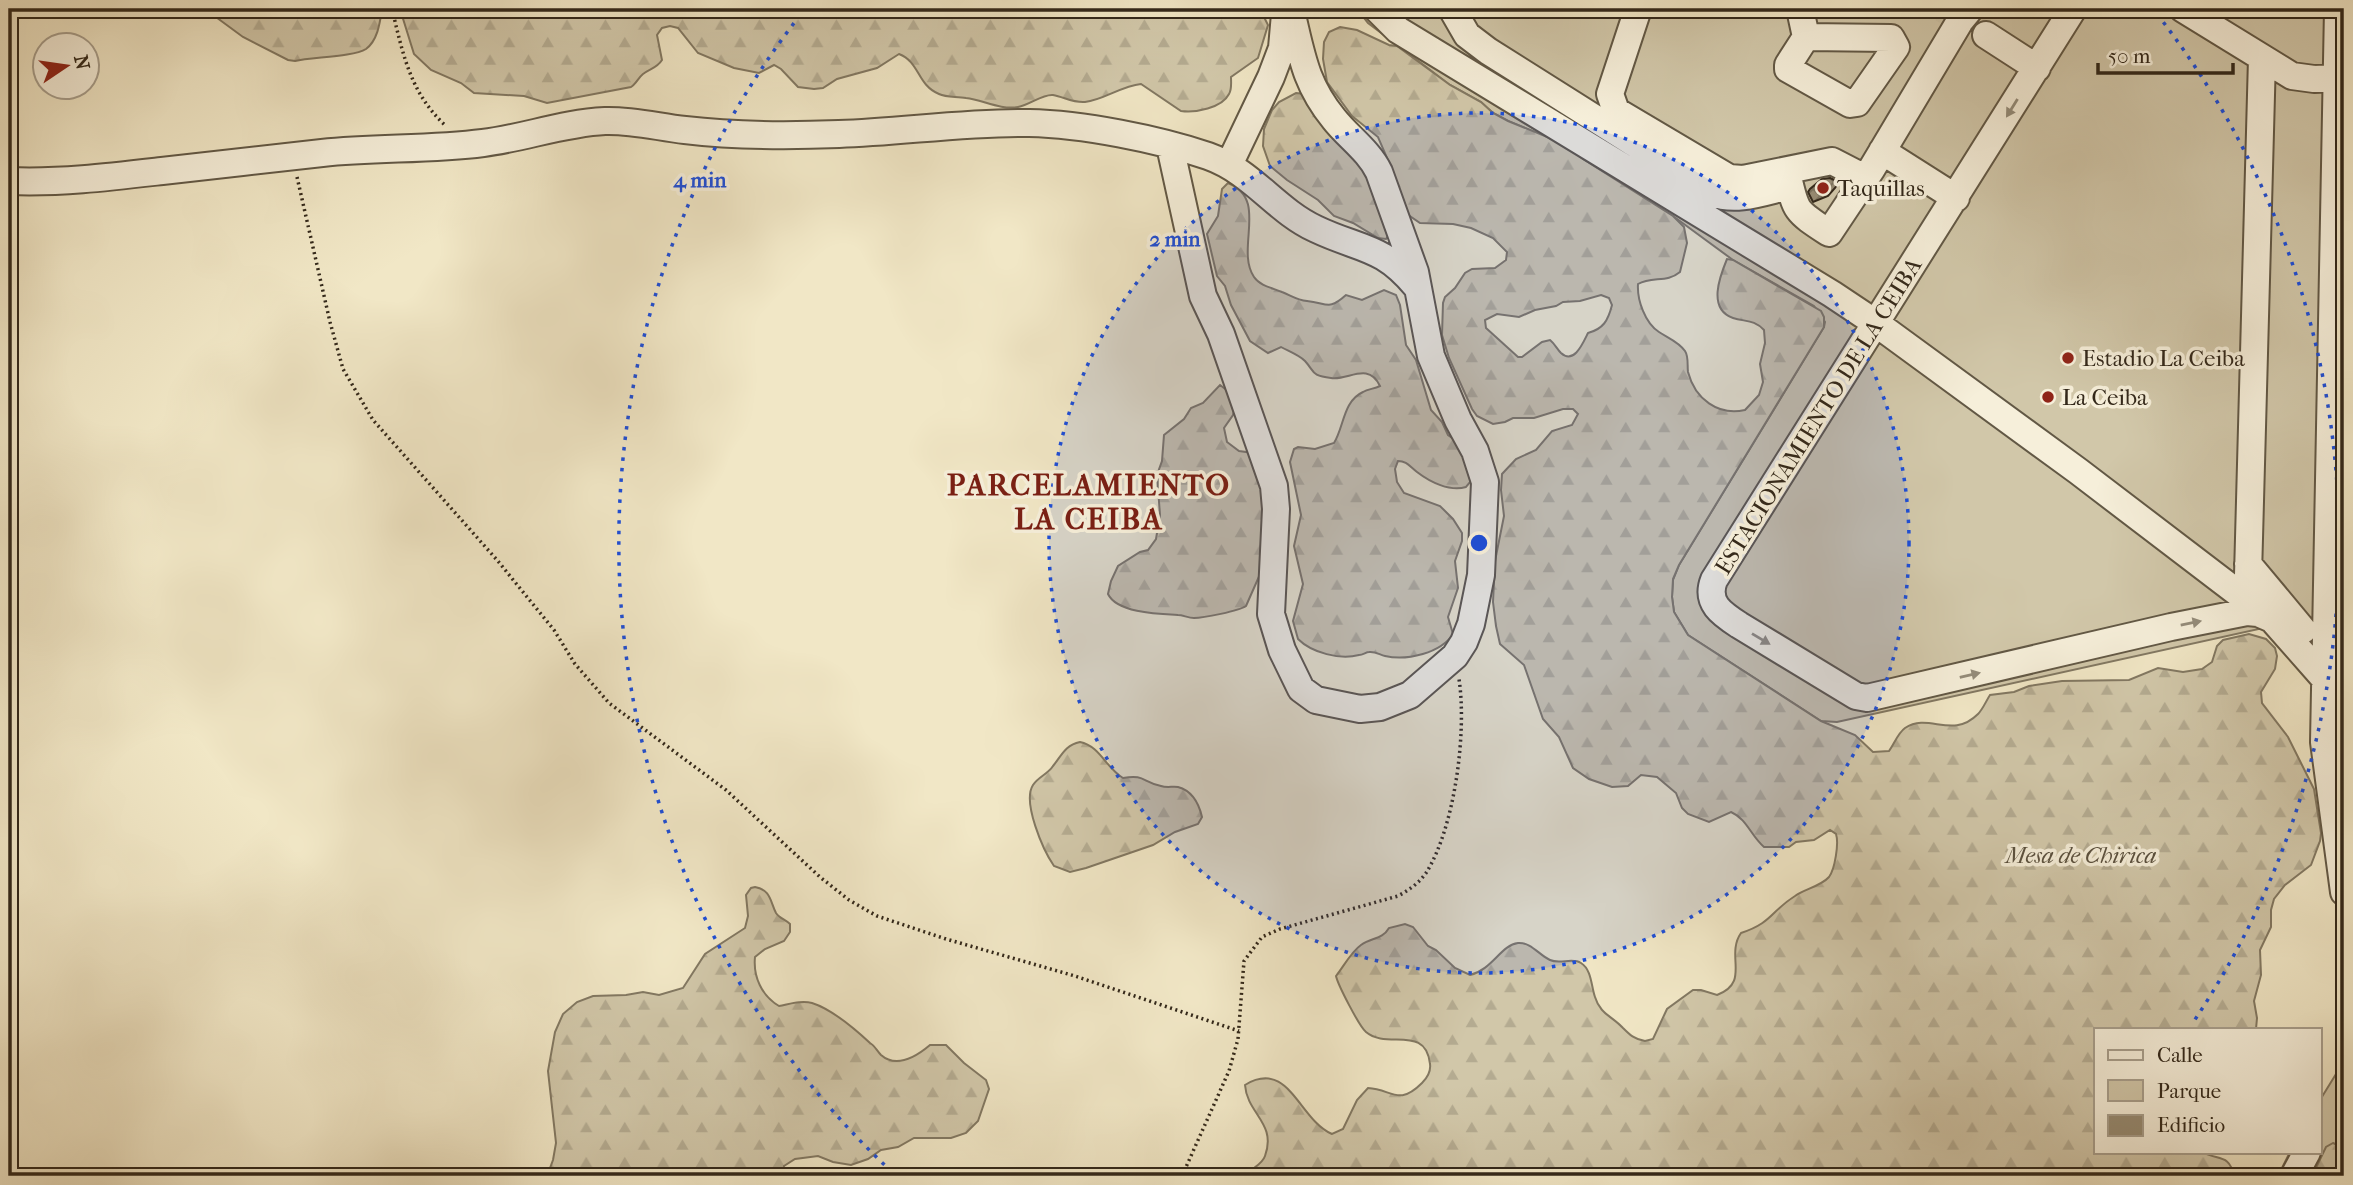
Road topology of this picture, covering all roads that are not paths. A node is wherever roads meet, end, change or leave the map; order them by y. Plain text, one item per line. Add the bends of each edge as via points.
1 (1377, 9) edge
2 (1452, 9) edge
3 (1638, 9) edge
4 (1800, 9) edge
5 (1970, 9) edge
6 (2073, 9) edge
7 (2183, 9) edge
8 (2338, 9) edge
9 (1287, 10) edge
10 (1986, 35) tunnel mouth
11 (1807, 37) dead end
12 (2262, 58) junction
13 (2037, 68) junction
14 (2337, 78) junction
15 (1170, 146) junction
16 (1882, 151) junction
17 (1229, 165) junction
18 (1854, 172) junction
19 (1788, 178) junction
20 (9, 181) edge
21 (1956, 198) junction
22 (1416, 286) junction
23 (1877, 324) junction
24 (2248, 564) junction
25 (2255, 611) junction
26 (2324, 667) junction
27 (2344, 892) edge
28 (2306, 1154) edge
29 (2294, 1176) edge

1 - 23 street via 1398,30
2 - 19 street via 1467,35 1488,51 1713,193 1739,197
3 - 19 street via 1610,94 1616,111 1728,178
4 - 11 street
5 - 16 street
6 - 13 street, ESTACIONAMIENTO DE LA CEIBA
7 - 12 street
8 - 14 street
9 - 17 street via 1282,48
9 - 22 street via 1316,96 1374,161 1410,256
10 - 13 street
12 - 14 street via 2292,76
12 - 24 street
13 -> 21 street, ESTACIONAMIENTO DE LA CEIBA
14 - 26 street
15 - 17 street
15 - 20 street via 1094,129 1027,123 791,135 716,133 605,121 470,144 293,156 70,181
15 - 22 street via 1203,296 1221,334 1273,486 1271,614 1301,689 1316,700 1360,709 1410,695 1455,656 1471,624 1481,575 1485,482 1431,356
16 - 18 street
16 - 21 street
17 - 22 street via 1316,229 1376,251
18 - 19 street via 1832,160
18 - 19 street via 1829,233 1800,214
21 - 23 street, ESTACIONAMIENTO DE LA CEIBA
23 - 25 street via 2078,471
23 -> 25 street, ESTACIONAMIENTO DE LA CEIBA via 1714,580 1711,596 1724,616 1856,696 1867,698
24 - 25 street
24 - 26 street
25 - 26 street
26 - 27 street via 2323,742
28 - 29 street

